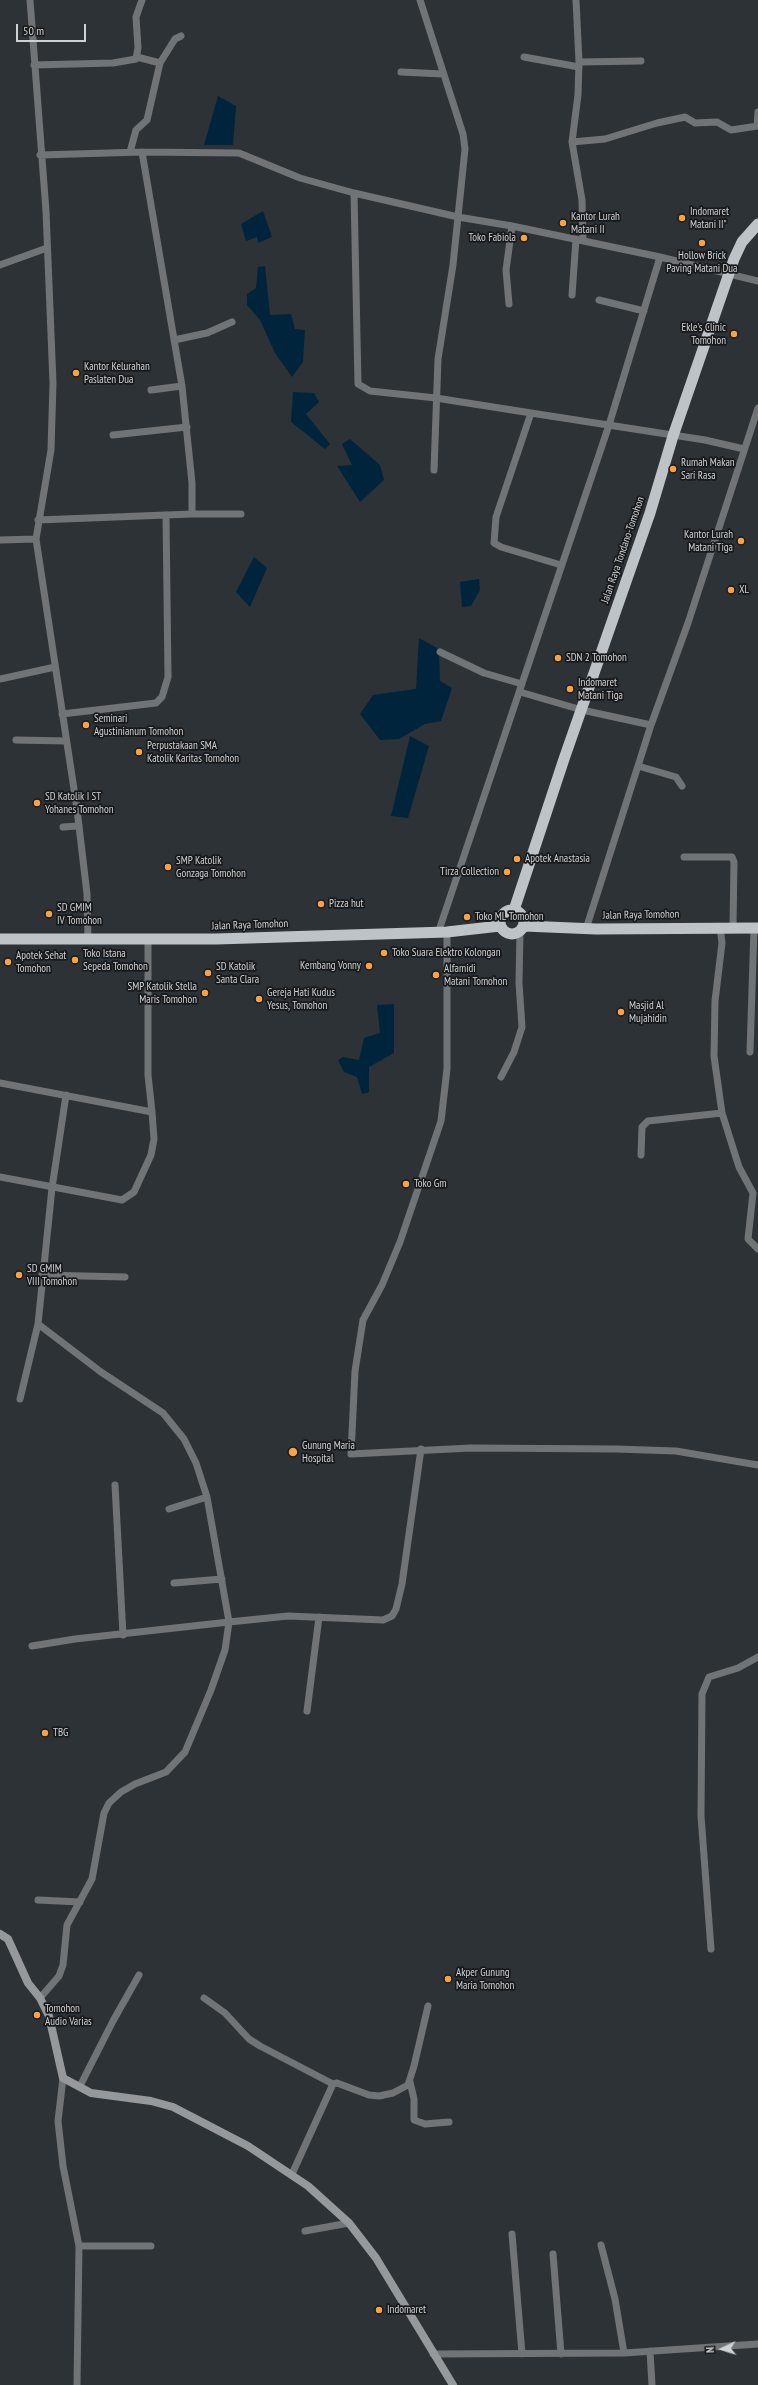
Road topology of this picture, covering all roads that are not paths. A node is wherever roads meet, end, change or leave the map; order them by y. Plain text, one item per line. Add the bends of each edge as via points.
1 (30, 0) edge
2 (142, 0) edge
3 (420, 0) edge
4 (576, 0) edge
5 (181, 36) dead end
6 (137, 57) junction
7 (524, 57) dead end
8 (641, 61) dead end
9 (160, 63) junction
10 (579, 64) junction
11 (34, 65) junction
12 (401, 72) dead end
13 (443, 74) junction
14 (758, 112) edge
15 (757, 126) edge
16 (572, 142) junction
17 (130, 152) junction
18 (142, 152) junction
19 (40, 155) junction
20 (354, 193) junction
21 (458, 217) junction
22 (758, 224) edge
23 (512, 226) junction
24 (579, 240) junction
25 (48, 248) junction
26 (660, 257) junction
27 (0, 265) edge
28 (729, 275) junction
29 (758, 281) edge
30 (572, 295) dead end
31 (599, 300) dead end
32 (509, 304) dead end
33 (644, 311) junction
34 (232, 322) dead end
35 (174, 340) junction
36 (182, 386) junction
37 (151, 390) dead end
38 (436, 398) junction
39 (758, 408) edge
40 (531, 413) junction
41 (609, 425) junction
42 (187, 427) junction
43 (113, 435) dead end
44 (673, 436) junction
45 (744, 449) junction
46 (434, 470) dead end
47 (166, 514) junction
48 (192, 514) junction
49 (241, 514) dead end
50 (38, 520) junction
51 (36, 539) junction
52 (0, 540) edge
53 (561, 565) junction
54 (440, 652) dead end
55 (55, 667) junction
56 (0, 679) edge
57 (521, 688) junction
58 (582, 710) junction
59 (62, 714) junction
60 (651, 725) junction
61 (16, 740) dead end
62 (66, 741) junction
63 (638, 766) junction
64 (682, 786) dead end
65 (78, 826) junction
66 (63, 827) dead end
67 (684, 857) dead end
68 (514, 910) junction
69 (500, 926) junction
70 (720, 927) junction
71 (733, 927) junction
72 (522, 928) junction
73 (756, 928) edge
74 (586, 929) junction
75 (443, 932) junction
76 (0, 939) edge
77 (88, 940) junction
78 (148, 940) junction
79 (750, 1052) dead end
80 (501, 1077) dead end
81 (0, 1083) edge
82 (66, 1095) junction
83 (152, 1112) junction
84 (722, 1114) junction
85 (641, 1155) dead end
86 (0, 1177) edge
87 (52, 1188) junction
88 (758, 1249) edge
89 (42, 1275) junction
90 (125, 1277) dead end
91 (38, 1324) junction
92 (20, 1399) dead end
93 (421, 1449) junction
94 (758, 1465) edge
95 (115, 1485) dead end
96 (207, 1497) junction
97 (168, 1509) dead end
98 (222, 1579) junction
99 (174, 1583) dead end
100 (319, 1617) junction
101 (229, 1622) junction
102 (122, 1635) junction
103 (32, 1646) dead end
104 (758, 1657) edge
105 (307, 1711) dead end
106 (38, 1900) dead end
107 (80, 1902) junction
108 (0, 1934) edge
109 (711, 1949) dead end
110 (139, 1975) dead end
111 (40, 1998) junction
112 (204, 1998) dead end
113 (428, 2006) dead end
114 (63, 2078) junction
115 (410, 2082) junction
116 (333, 2084) junction
117 (80, 2086) junction
118 (449, 2122) dead end
119 (292, 2174) junction
120 (349, 2223) junction
121 (305, 2231) dead end
122 (512, 2234) dead end
123 (601, 2245) dead end
124 (79, 2246) junction
125 (151, 2246) dead end
126 (553, 2254) dead end
127 (758, 2344) edge
128 (650, 2351) junction
129 (624, 2352) junction
130 (433, 2354) junction
131 (522, 2354) junction
132 (561, 2354) junction
133 (77, 2385) edge
134 (453, 2385) edge
135 (652, 2385) edge

1 - 11 street
2 - 6 street via 136,17
3 - 13 street
4 - 10 street
5 - 9 street via 175,39
6 - 9 street
6 - 11 street via 113,63
7 - 10 street
8 - 10 street
9 - 17 street via 147,120 136,130
10 - 16 street
11 - 19 street
12 - 13 street
13 - 21 street via 463,134 465,149
14 - 15 street
15 - 16 street via 731,130 717,122 695,123 685,117 606,139
16 - 24 street via 582,200
17 - 18 street
17 - 19 street
18 - 20 street via 239,153 300,178
18 - 35 street
19 - 25 street
20 - 21 street
20 - 38 street via 358,384 370,392
21 - 23 street
21 - 38 street via 438,359
22 - 28 highway, Jalan Raya Tondano-Tomohon via 742,242
23 - 24 street
23 - 32 street via 506,270
24 - 26 street
24 - 30 street
25 - 27 street
25 - 50 street via 52,421 50,450
26 - 28 street
26 - 33 street
28 - 29 street
28 - 44 highway, Jalan Raya Tondano-Tomohon
31 - 33 street
33 - 41 street
34 - 35 street via 207,333
35 - 36 street
36 - 37 street
36 - 42 street
38 - 40 street
38 - 46 street
39 - 45 street
40 - 41 street
40 - 53 street via 496,517 494,543
41 - 44 street
41 - 53 street
42 - 43 street
42 - 48 street
44 - 45 street
44 - 58 highway, Jalan Raya Tondano-Tomohon via 650,513
45 - 60 street via 688,623
47 - 48 street
47 - 50 street
47 - 59 street via 168,677 162,696 156,703
48 - 49 street
50 - 51 street
51 - 52 street
51 - 55 street
53 - 57 street
54 - 57 street
55 - 56 street
55 - 59 street
57 - 58 street
57 - 75 street
58 - 60 street
58 - 68 highway, Jalan Raya Tondano-Tomohon via 519,889
59 - 62 street
60 - 63 street
61 - 62 street
62 - 65 street
63 - 64 street via 676,777
63 - 74 street
65 - 66 street
65 - 77 street via 87,894
67 - 71 street via 732,857
68 - 69 highway via 504,913 500,919
68 - 72 highway via 523,915
69 - 72 highway, Jalan Raya Tomohon via 504,932 511,934
69 - 75 highway, Jalan Raya Tomohon
70 - 71 highway, Jalan Raya Tomohon
70 - 74 highway, Jalan Raya Tomohon
70 - 84 street via 722,943 715,1002 714,1056
71 - 73 highway, Jalan Raya Tomohon
72 - 74 highway, Jalan Raya Tomohon
72 - 80 street via 519,983 522,1027 514,1052
73 - 79 street
75 - 78 highway, Jalan Raya Tomohon
75 - 93 street via 447,1069 441,1120 400,1242 382,1285 363,1320 355,1371 351,1438 351,1454
76 - 77 highway, Jalan Raya Tomohon
77 - 78 highway, Jalan Raya Tomohon
78 - 83 street via 148,1068
81 - 82 street
82 - 83 street
82 - 87 street
83 - 87 street via 152,1155 134,1192 127,1198 117,1200
84 - 85 street via 648,1121 642,1127
84 - 88 street via 736,1160 753,1193 747,1232 748,1239
86 - 87 street
87 - 89 street
89 - 90 street
89 - 91 street
91 - 92 street
91 - 96 street via 163,1413 184,1439 196,1463
93 - 94 street via 534,1447 676,1451
93 - 100 street via 403,1576 394,1614 383,1620
95 - 102 street
96 - 97 street
96 - 98 street
98 - 99 street
98 - 101 street
100 - 101 street via 288,1616
100 - 105 street
101 - 102 street
101 - 107 street via 225,1650 185,1752 166,1772 135,1784 109,1803 101,1825 92,1879
102 - 103 street
104 - 109 street via 738,1668 709,1677 702,1694 701,1816
106 - 107 street
107 - 111 street via 67,1924 59,1976
108 - 111 main road via 8,1939 28,1983
110 - 117 street
111 - 114 main road via 54,2032
112 - 116 street via 225,2013 260,2046
113 - 115 street
114 - 117 main road
114 - 124 street via 58,2121 63,2166
115 - 116 street via 393,2093 379,2096
115 - 118 street via 414,2099 414,2120 425,2124
116 - 119 street
117 - 119 main road via 91,2093 151,2101 173,2107 248,2146
119 - 120 main road
120 - 121 street
120 - 130 main road via 376,2258
122 - 131 street
123 - 129 street via 616,2299
124 - 125 street
124 - 133 street
126 - 132 street
127 - 128 street
128 - 129 street
128 - 135 street
129 - 132 street
130 - 131 street
130 - 134 main road
131 - 132 street

